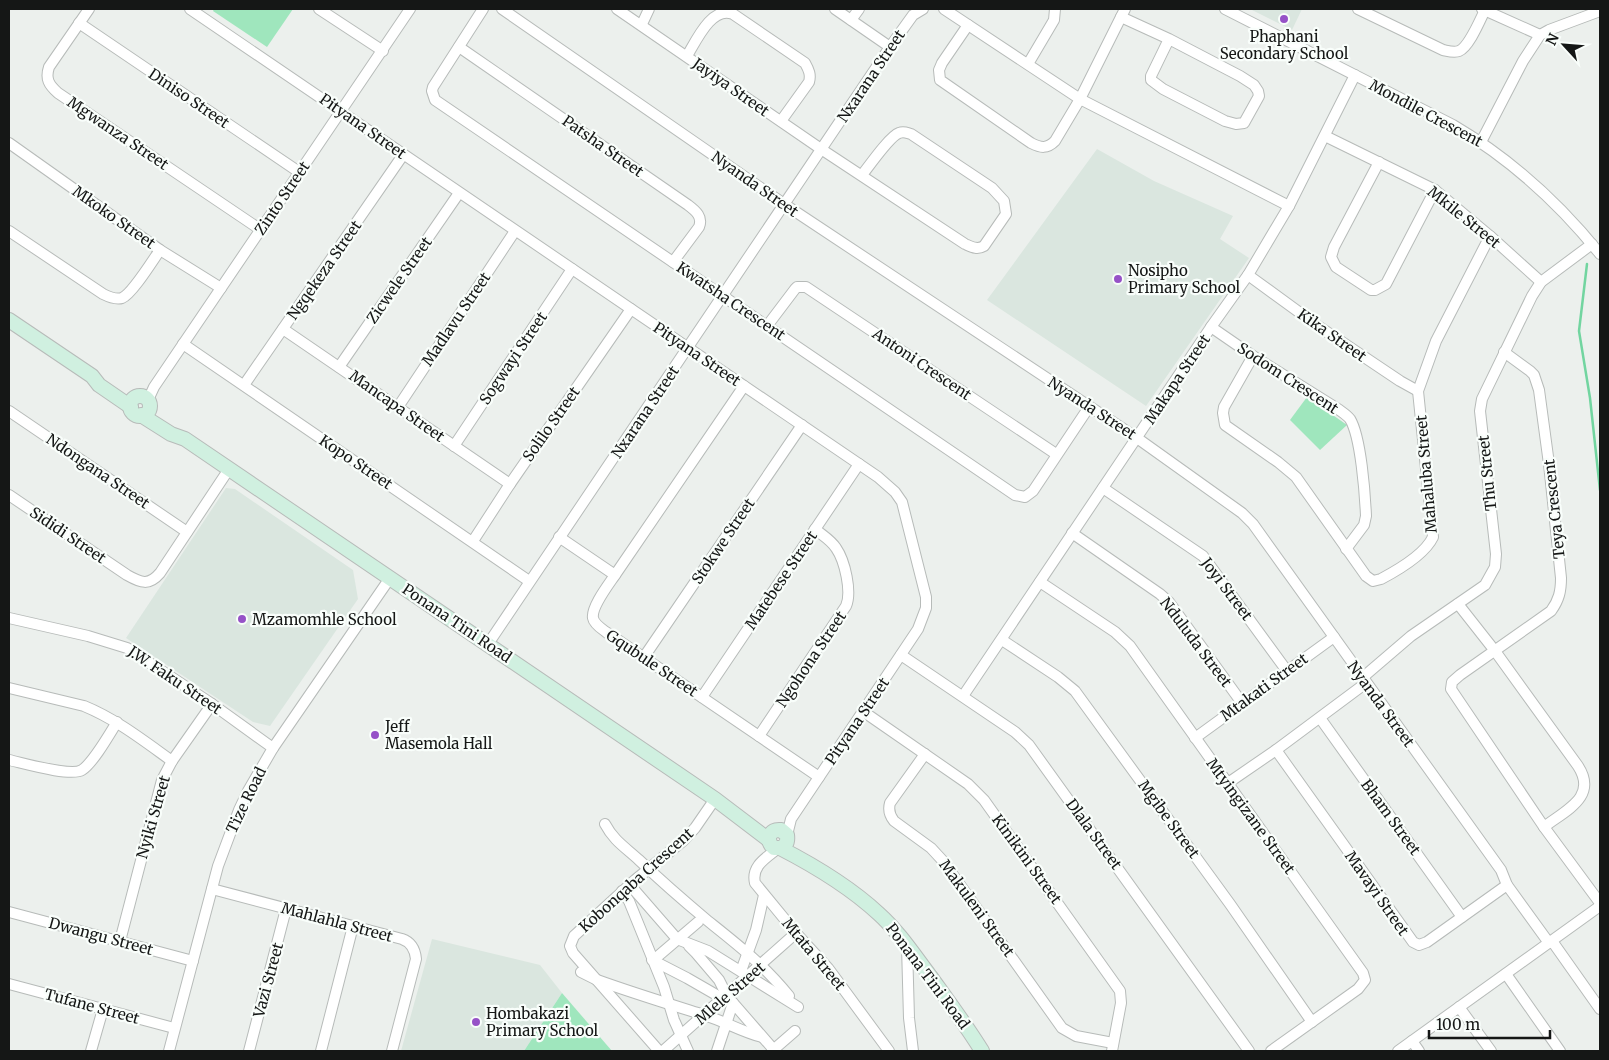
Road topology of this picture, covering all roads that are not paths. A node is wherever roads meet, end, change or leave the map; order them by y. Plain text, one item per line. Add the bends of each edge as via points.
1 (89, 9) edge
2 (190, 9) edge
3 (319, 9) edge
4 (410, 9) edge
5 (483, 9) edge
6 (502, 9) edge
7 (617, 9) edge
8 (649, 9) edge
9 (834, 9) edge
10 (859, 9) edge
11 (923, 9) edge
12 (944, 9) edge
13 (1055, 9) edge
14 (1225, 9) edge
15 (1358, 9) edge
16 (1484, 10) edge
17 (1600, 11) edge
18 (1123, 13) edge
19 (851, 20) junction
20 (80, 24) junction
21 (642, 24) junction
22 (968, 25) junction
23 (1540, 35) junction
24 (1169, 39) junction
25 (459, 47) junction
26 (890, 47) junction
27 (382, 51) junction
28 (686, 56) junction
29 (1028, 64) junction
30 (1355, 75) junction
31 (1080, 99) junction
32 (342, 111) junction
33 (781, 121) junction
34 (1325, 136) junction
35 (1481, 142) junction
36 (9, 143) edge
37 (821, 149) junction
38 (403, 155) junction
39 (1378, 162) junction
40 (299, 172) junction
41 (862, 175) junction
42 (1435, 190) junction
43 (459, 193) junction
44 (784, 204) junction
45 (1289, 206) junction
46 (261, 230) junction
47 (9, 231) edge
48 (515, 231) junction
49 (1490, 236) junction
50 (1592, 244) junction
51 (160, 250) junction
52 (1600, 254) edge
53 (674, 262) junction
54 (572, 269) junction
55 (1248, 275) junction
56 (1541, 282) junction
57 (221, 288) junction
58 (722, 296) junction
59 (631, 309) junction
60 (9, 320) edge
61 (767, 326) junction
62 (1211, 327) junction
63 (283, 329) junction
64 (183, 344) junction
65 (688, 348) junction
66 (1504, 352) junction
67 (1253, 356) junction
68 (339, 366) junction
69 (244, 385) junction
70 (744, 386) junction
71 (1418, 391) junction
72 (143, 401) junction
73 (398, 407) junction
74 (1089, 407) junction
75 (9, 411) edge
76 (802, 425) junction
77 (1137, 438) junction
78 (454, 446) junction
79 (1056, 454) junction
80 (859, 464) junction
81 (229, 469) junction
82 (510, 484) junction
83 (1103, 488) junction
84 (9, 495) edge
85 (815, 529) junction
86 (187, 532) junction
87 (1072, 533) junction
88 (560, 537) junction
89 (473, 541) junction
90 (1346, 548) junction
91 (615, 575) junction
92 (390, 578) junction
93 (529, 580) junction
94 (1040, 582) junction
95 (1458, 604) junction
96 (9, 618) edge
97 (1334, 637) junction
98 (1002, 640) junction
99 (488, 644) junction
100 (1494, 651) junction
101 (901, 655) junction
102 (644, 657) junction
103 (1287, 671) junction
104 (1364, 680) junction
105 (9, 688) edge
106 (963, 696) junction
107 (702, 697) junction
108 (1242, 703) junction
109 (212, 704) junction
110 (864, 712) junction
111 (1320, 718) junction
112 (117, 722) junction
113 (759, 736) junction
114 (1196, 738) junction
115 (273, 748) junction
116 (1276, 750) junction
117 (925, 754) junction
118 (9, 760) edge
119 (172, 761) junction
120 (819, 777) junction
121 (1228, 783) junction
122 (715, 799) junction
123 (605, 824) dead end
124 (1544, 827) junction
125 (778, 839) junction
126 (648, 870) junction
127 (1507, 884) junction
128 (626, 888) junction
129 (212, 890) junction
130 (764, 895) junction
131 (1600, 905) edge
132 (286, 909) junction
133 (9, 912) edge
134 (1462, 917) junction
135 (698, 922) dead end
136 (353, 926) junction
137 (796, 933) junction
138 (120, 941) junction
139 (680, 941) junction
140 (1550, 942) junction
141 (907, 946) junction
142 (749, 953) junction
143 (653, 959) junction
144 (193, 961) junction
145 (761, 965) junction
146 (581, 972) dead end
147 (745, 974) junction
148 (1506, 974) junction
149 (597, 980) junction
150 (9, 984) edge
151 (789, 996) dead end
152 (728, 999) junction
153 (669, 1004) junction
154 (798, 1007) dead end
155 (1459, 1007) junction
156 (103, 1009) junction
157 (1600, 1009) edge
158 (705, 1015) junction
159 (1312, 1022) junction
160 (726, 1023) junction
161 (174, 1028) junction
162 (795, 1032) dead end
163 (681, 1036) junction
164 (762, 1037) junction
165 (1412, 1041) junction
166 (1113, 1047) edge
167 (885, 1050) edge
168 (91, 1051) edge
169 (169, 1051) edge
170 (249, 1051) edge
171 (321, 1051) edge
172 (392, 1051) edge
173 (661, 1051) edge
174 (688, 1051) edge
175 (717, 1051) edge
176 (773, 1051) edge
177 (913, 1051) edge
178 (982, 1051) edge
179 (1249, 1051) edge
180 (1271, 1051) edge
181 (1398, 1051) edge
182 (1419, 1051) edge
183 (1491, 1051) edge
184 (1560, 1051) edge

1 - 20 street, Mgwanza Street
2 - 32 street, Pityana Street
3 - 27 street
4 - 27 street, Zinto Street
5 - 25 street, Kwatsha Crescent
6 - 44 street, Nyanda Street
7 - 21 street, Jayiya Street
8 - 21 street
9 - 19 street
10 - 19 street
11 - 26 street, Nxarana Street via 913,16
12 - 22 street
13 - 29 street via 1054,20
14 - 30 street, Mondile Crescent
15 - 16 street via 1451,52 1467,45
16 - 23 street
17 - 23 street
18 - 24 street
18 - 31 street
19 - 26 street
20 - 40 street, Diniso Street
20 - 46 street, Mgwanza Street via 49,67 49,84
21 - 28 street, Jayiya Street
22 - 29 street
22 - 31 street via 938,70 940,80 1031,143 1040,148 1051,145
23 - 35 street
24 - 24 street via 1150,76 1151,80 1225,122 1244,123 1259,96 1254,85
25 - 53 street, Patsha Street via 698,214 701,223
25 - 53 street, Kwatsha Crescent via 433,87 435,100
26 - 37 street, Nxarana Street
27 - 32 street, Zinto Street
28 - 33 street, Jayiya Street
28 - 33 street via 710,20 722,12 730,12 805,63 809,82
29 - 31 street
30 - 34 street, Makapa Street
30 - 35 street, Mondile Crescent
31 - 45 street
32 - 38 street, Pityana Street
32 - 40 street, Zinto Street
33 - 37 street, Jayiya Street
34 - 39 street, Mkile Street
34 - 45 street, Makapa Street
35 - 50 street, Mondile Crescent via 1563,211
36 - 51 street, Mkoko Street
37 - 41 street, Jayiya Street
37 - 44 street, Nxarana Street
38 - 43 street, Pityana Street
38 - 63 street, Ngqekeza Street
39 - 42 street, Mkile Street
39 - 42 street via 1331,257 1336,267 1371,290 1386,284
40 - 46 street, Zinto Street
41 - 41 street, Jayiya Street via 974,248 981,248 988,242 1006,214 1004,201 992,188 905,132 893,138
42 - 49 street, Mkile Street
43 - 48 street, Pityana Street
43 - 68 street, Zicwele Street
44 - 58 street, Nxarana Street
44 - 74 street, Nyanda Street
45 - 55 street, Makapa Street
46 - 57 street, Zinto Street
47 - 51 street via 103,294 120,299 129,293
48 - 54 street, Pityana Street
48 - 73 street, Madlavu Street
49 - 56 street, Mkile Street
49 - 71 street, Mahaluba Street via 1436,341
50 - 52 street, Mondile Crescent
50 - 56 street, Thu Street
51 - 57 street, Mkoko Street
53 - 58 street, Kwatsha Crescent
54 - 59 street, Pityana Street
54 - 78 street, Sogwayi Street
55 - 62 street, Makapa Street
55 - 71 street, Kika Street via 1318,326
56 - 66 street, Thu Street
57 - 64 street, Zinto Street
58 - 61 street, Kwatsha Crescent
58 - 65 street, Nxarana Street
59 - 65 street, Pityana Street
59 - 82 street, Solilo Street
60 - 72 street, Ponana Tini Road via 92,376 99,385
61 - 79 street, Antoni Crescent via 788,297 797,287 803,286
61 - 79 street, Kwatsha Crescent via 1015,495 1029,495
62 - 67 street, Sodom Crescent
62 - 77 street, Makapa Street
63 - 68 street, Mancapa Street
63 - 69 street, Ngqekeza Street
64 - 69 street, Kopo Street
64 - 72 street, Zinto Street
65 - 70 street, Pityana Street
65 - 88 street, Nxarana Street
66 - 95 street, Thu Street via 1481,405 1495,567 1485,584
66 - 100 street, Teya Crescent via 1534,375 1539,390 1561,586 1551,611
67 - 90 street, Mahaluba Street via 1224,407 1225,425 1296,477
67 - 90 street, Sodom Crescent via 1338,409 1351,422 1358,444 1366,516 1364,525
68 - 73 street, Mancapa Street
69 - 89 street, Kopo Street
70 - 76 street, Pityana Street
70 - 91 street, Gqubule Street
71 - 90 street, Mahaluba Street via 1433,536 1430,543 1401,566 1373,581
72 - 81 street, Ponana Tini Road via 185,439
73 - 78 street, Mancapa Street
74 - 77 street, Nyanda Street
74 - 79 street, Kwatsha Crescent
75 - 86 street, Ndongana Street
76 - 80 street, Pityana Street
76 - 102 street, Stokwe Street
77 - 83 street, Makapa Street
77 - 97 street, Nyanda Street via 1248,518
78 - 82 street, Mancapa Street
80 - 85 street, Matebese Street
80 - 101 street, Pityana Street via 888,484 902,502 924,587 924,617
81 - 86 street
81 - 92 street, Ponana Tini Road
82 - 89 street, Solilo Street
83 - 87 street, Makapa Street
83 - 103 street, Joyi Street via 1203,556
84 - 86 street, Sididi Street via 127,575 145,582 155,579
85 - 107 street, Matebese Street
85 - 113 street, Ngohona Street via 840,554 849,599
87 - 94 street, Makapa Street
87 - 108 street, Nduluda Street via 1169,602
88 - 91 street
88 - 93 street, Nxarana Street
89 - 93 street, Kopo Street
91 - 102 street, Gqubule Street via 594,610 594,621
92 - 99 street, Ponana Tini Road
92 - 115 street, Tize Road
93 - 99 street, Nxarana Street
94 - 98 street, Makapa Street
94 - 114 street, Mtyingizane Street via 1126,642
95 - 100 street
95 - 104 street, Thu Street via 1412,636
96 - 109 street, J.W. Faku Street via 127,648
97 - 103 street, Mtakati Street
97 - 104 street, Nyanda Street
98 - 106 street, Makapa Street
98 - 159 street, Mgibe Street via 1075,690
99 - 122 street, Ponana Tini Road
100 - 124 street via 1585,780 1584,792 1578,801
100 - 124 street, Teya Crescent via 1456,678 1450,689
101 - 106 street, Dlala Street
101 - 110 street, Pityana Street
102 - 107 street, Gqubule Street
103 - 108 street, Mtakati Street
104 - 111 street, Thu Street
104 - 127 street, Nyanda Street via 1501,870
105 - 112 street via 84,706
106 - 179 street, Dlala Street via 1029,745
107 - 113 street, Gqubule Street
108 - 114 street, Mtakati Street
109 - 115 street, J.W. Faku Street
109 - 119 street, Nyiki Street
110 - 117 street, Kinikini Street
110 - 120 street, Pityana Street
111 - 116 street, Thu Street
111 - 134 street, Bham Street
112 - 118 street via 91,761 78,773
112 - 119 street
113 - 120 street, Gqubule Street
114 - 121 street, Mtyingizane Street
115 - 129 street, Tize Road via 239,810
116 - 121 street, Thu Street
116 - 134 street, Mavayi Street via 1413,942 1419,945 1428,942
117 - 166 street, Kinikini Street via 968,784 984,800 1113,980 1120,991 1121,1004
117 - 166 street, Makuleni Street via 890,803 891,817 943,861 1062,1028 1076,1036
119 - 138 street, Nyiki Street via 160,787
120 - 125 street, Pityana Street
121 - 159 street, Mtyingizane Street via 1363,973 1365,980 1358,989
122 - 125 street, Ponana Tini Road
122 - 126 street, Kobonqaba Crescent via 690,833
123 - 126 street via 612,836
124 - 131 street, Teya Crescent
125 - 130 street, Mtata Street via 754,876
125 - 141 street, Ponana Tini Road via 855,894 879,914
126 - 128 street, Kobonqaba Crescent
126 - 142 street
127 - 134 street, Mavayi Street
127 - 140 street, Nyanda Street
128 - 139 street
128 - 143 street
128 - 149 street, Kobonqaba Crescent via 570,943 573,953
129 - 132 street, Mahlahla Street
129 - 144 street, Tize Road
130 - 137 street, Mtata Street
130 - 142 street
131 - 140 street
132 - 136 street, Mahlahla Street
132 - 170 street, Vazi Street
133 - 138 street, Dwangu Street
135 - 139 street
136 - 171 street
136 - 172 street, Mahlahla Street via 405,940 415,954
137 - 145 street, Mlele Street
137 - 167 street, Mtata Street via 844,989
138 - 144 street, Dwangu Street
139 - 143 street
139 - 147 street via 708,951
139 - 152 street via 706,964
140 - 148 street
140 - 157 street, Nyanda Street
141 - 177 street
141 - 178 street, Ponana Tini Road
142 - 145 street
142 - 147 street
143 - 152 street
143 - 153 street
144 - 161 street, Tize Road
145 - 147 street, Mlele Street
145 - 151 street
146 - 149 street
147 - 152 street, Mlele Street
147 - 154 street
148 - 155 street
148 - 184 street
149 - 153 street
149 - 173 street, Kobonqaba Crescent
150 - 156 street, Tufane Street
152 - 158 street, Mlele Street
152 - 160 street
152 - 164 street
153 - 158 street
153 - 163 street
155 - 165 street
155 - 183 street
156 - 161 street, Tufane Street
156 - 168 street
158 - 160 street
158 - 163 street, Mlele Street
159 - 180 street, Mtyingizane Street
160 - 164 street
160 - 175 street
161 - 169 street, Tize Road
162 - 176 street
163 - 173 street, Mlele Street
163 - 174 street
164 - 176 street
165 - 181 street
165 - 182 street

